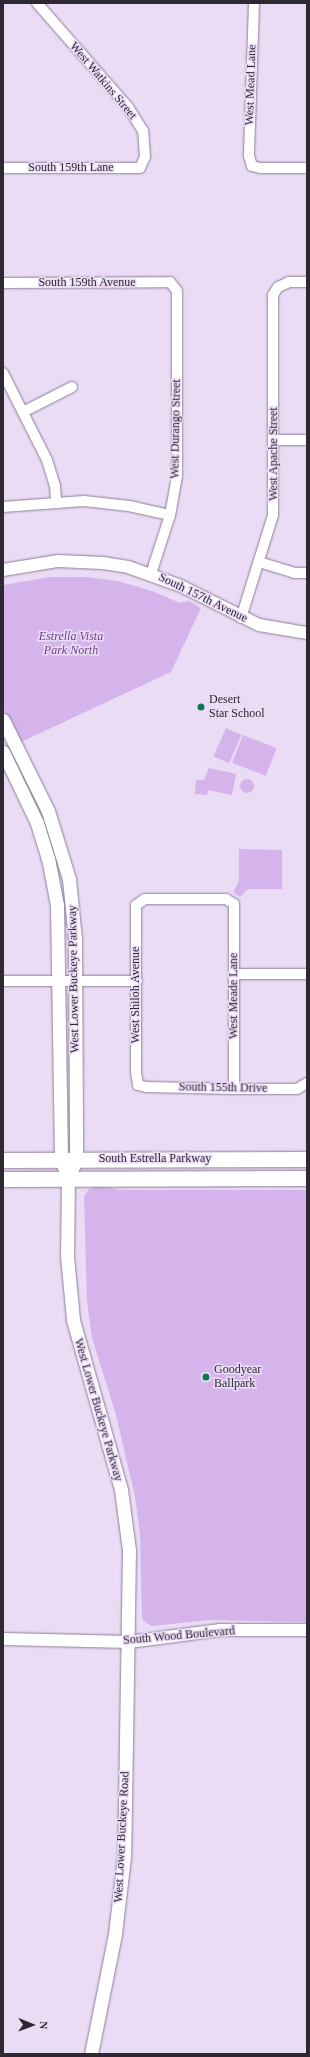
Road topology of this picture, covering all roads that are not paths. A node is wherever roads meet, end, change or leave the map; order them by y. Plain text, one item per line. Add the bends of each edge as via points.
1 (37, 3) edge
2 (254, 3) edge
3 (3, 168) edge
4 (140, 168) joint
5 (307, 168) edge
6 (170, 282) joint
7 (307, 282) edge
8 (3, 283) edge
9 (3, 373) edge
10 (72, 387) dead end
11 (23, 412) junction
12 (274, 440) junction
13 (307, 440) edge
14 (56, 502) junction
15 (3, 507) edge
16 (170, 515) junction
17 (259, 562) junction
18 (3, 570) edge
19 (307, 573) edge
20 (151, 574) junction
21 (241, 618) junction
22 (307, 634) edge
23 (3, 720) edge
24 (3, 752) edge
25 (234, 904) joint
26 (234, 974) junction
27 (307, 974) edge
28 (3, 981) edge
29 (60, 981) junction
30 (75, 981) junction
31 (137, 981) junction
32 (307, 1083) edge
33 (138, 1085) joint
34 (234, 1088) junction
35 (307, 1159) edge
36 (3, 1160) edge
37 (61, 1160) junction
38 (76, 1160) junction
39 (68, 1178) junction
40 (307, 1178) edge
41 (3, 1179) edge
42 (307, 1630) edge
43 (3, 1639) edge
44 (129, 1642) junction
45 (90, 2054) edge

1 - 4 street, West Watkins Street via 128,107 143,131 146,157
2 - 5 street, West Mead Lane via 249,156 252,166
3 - 4 street, South 159th Lane
6 - 8 street, South 159th Avenue
6 - 16 street, West Durango Street via 177,291 177,476
7 - 12 street, West Apache Street via 290,282 278,287 273,295
9 - 11 street
10 - 11 street
11 - 14 street via 48,460 55,486
12 - 13 street
12 - 17 street, West Apache Street via 273,514
14 - 15 street
14 - 16 street via 108,503
16 - 20 street, West Durango Street
17 - 19 street via 294,573
17 - 21 street, West Apache Street
18 - 20 street, South 157th Avenue via 43,562 72,561 109,564
20 - 21 street, South 157th Avenue via 181,586
21 - 22 street, South 157th Avenue via 276,629
23 - 30 main road, West Lower Buckeye Parkway via 42,796 62,852 73,908
24 - 29 main road, West Lower Buckeye Parkway via 38,823 48,858 57,905
25 - 26 street, West Meade Lane
25 - 31 street, West Shiloh Avenue via 226,899 145,899 136,905
26 - 27 street
26 - 34 street, West Meade Lane
28 - 29 street
29 - 30 street
29 - 37 main road, West Lower Buckeye Parkway
30 - 31 street
30 - 38 main road, West Lower Buckeye Parkway
31 - 33 street, West Shiloh Avenue
32 - 34 street, South 155th Drive via 297,1089
33 - 34 street, South 155th Drive
35 - 38 main road, South Estrella Parkway
36 - 37 main road, South Estrella Parkway
37 - 38 main road, South Estrella Parkway
37 - 39 main road, West Lower Buckeye Parkway
38 - 39 main road, West Lower Buckeye Parkway
39 - 40 main road, South Estrella Parkway
39 - 41 main road, South Estrella Parkway
39 - 44 main road, West Lower Buckeye Parkway via 67,1256 73,1320 79,1350 113,1460 126,1518 129,1550
42 - 44 street, South Wood Boulevard via 220,1630
43 - 44 street, South Wood Boulevard
44 - 45 main road, West Lower Buckeye Road via 122,1886 115,1934

